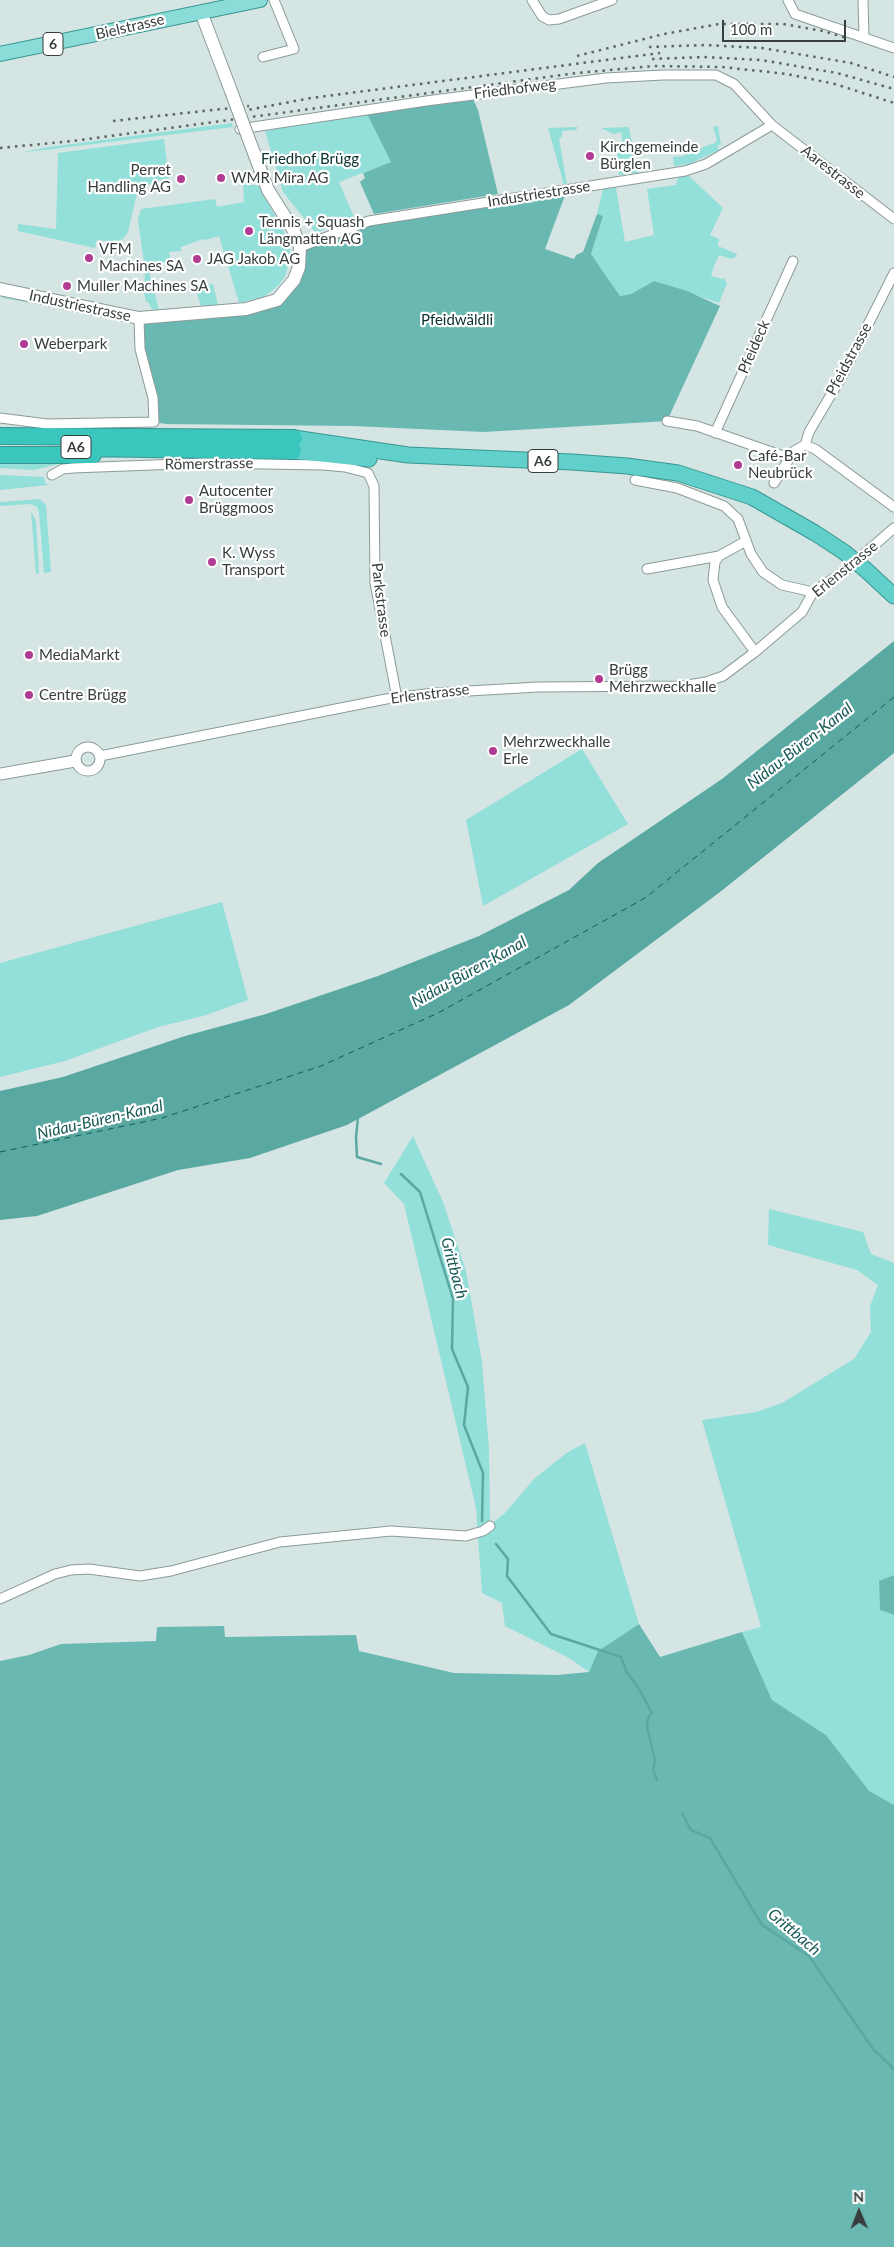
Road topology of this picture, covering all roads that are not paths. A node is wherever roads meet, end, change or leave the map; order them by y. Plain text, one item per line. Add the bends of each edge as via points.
1 (260, 0) edge
2 (274, 0) edge
3 (532, 0) edge
4 (612, 0) edge
5 (788, 0) edge
6 (863, 0) edge
7 (238, 2) edge
8 (217, 4) edge
9 (201, 12) junction
10 (864, 36) junction
11 (894, 48) edge
12 (0, 54) edge
13 (263, 57) dead end
14 (772, 125) junction
15 (244, 133) junction
16 (894, 219) edge
17 (300, 246) junction
18 (793, 261) dead end
19 (894, 273) edge
20 (0, 290) edge
21 (139, 318) junction
22 (0, 418) edge
23 (666, 421) dead end
24 (715, 432) junction
25 (0, 436) edge
26 (294, 444) junction
27 (805, 445) junction
28 (0, 446) edge
29 (151, 449) junction
30 (0, 455) edge
31 (789, 458) junction
32 (368, 473) joint
33 (52, 475) dead end
34 (635, 480) dead end
35 (774, 483) dead end
36 (894, 506) edge
37 (894, 528) edge
38 (746, 541) junction
39 (719, 556) junction
40 (647, 568) dead end
41 (813, 592) junction
42 (894, 596) edge
43 (755, 652) junction
44 (397, 698) junction
45 (100, 756) junction
46 (76, 761) junction
47 (0, 774) edge
48 (483, 1531) dead end
49 (0, 1599) edge

1 - 7 main road, Bielstrasse / 6
2 - 13 street via 294,49
3 - 4 street via 542,16 549,20
5 - 10 street via 795,14
6 - 10 street
7 - 8 main road, Bielstrasse / 6
8 - 9 main road, Bielstrasse / 6
9 - 12 main road, Bielstrasse / 6
9 - 15 main road, bridge
10 - 11 street
14 - 15 street, Friedhofweg via 726,78 680,75 621,77 534,87
14 - 16 street, Aarestrasse
14 - 17 street, Industriestrasse via 706,164 685,171 369,222
15 - 17 main road via 268,190
17 - 21 main road, Industriestrasse via 299,267 294,280 282,296 271,303 246,309
18 - 24 street, Pfeideck
19 - 27 street, Pfeidstrasse
20 - 21 main road, Industriestrasse
21 - 22 street via 140,349 153,398 154,422 47,424
23 - 24 street
24 - 31 street
25 - 26 highway, A6
26 - 29 highway, A6
26 - 42 highway, A6, bridge via 408,455 581,463 678,473 752,496 844,552
27 - 31 street via 797,448
27 - 36 street
28 - 29 highway, A6
29 - 30 highway via 72,456
31 - 35 street
32 - 33 street, Römerstrasse via 323,465 205,463 73,468
32 - 44 street, Parkstrasse via 374,486 375,583
34 - 38 street via 677,488 724,506 738,519
37 - 41 street, Erlenstrasse via 846,570
38 - 39 street
38 - 41 street via 756,563 773,580
39 - 40 street
39 - 43 street via 713,568 718,595 728,617
41 - 43 street, Erlenstrasse via 802,612
43 - 44 street, Erlenstrasse via 723,676 693,685 474,689
44 - 45 street, Erlenstrasse
45 - 46 street via 96,750 86,747 79,750
45 - 46 street via 97,768 90,771 82,770
46 - 47 street
48 - 49 street via 451,1536 391,1532 280,1542 140,1576 90,1569 72,1570 55,1574

